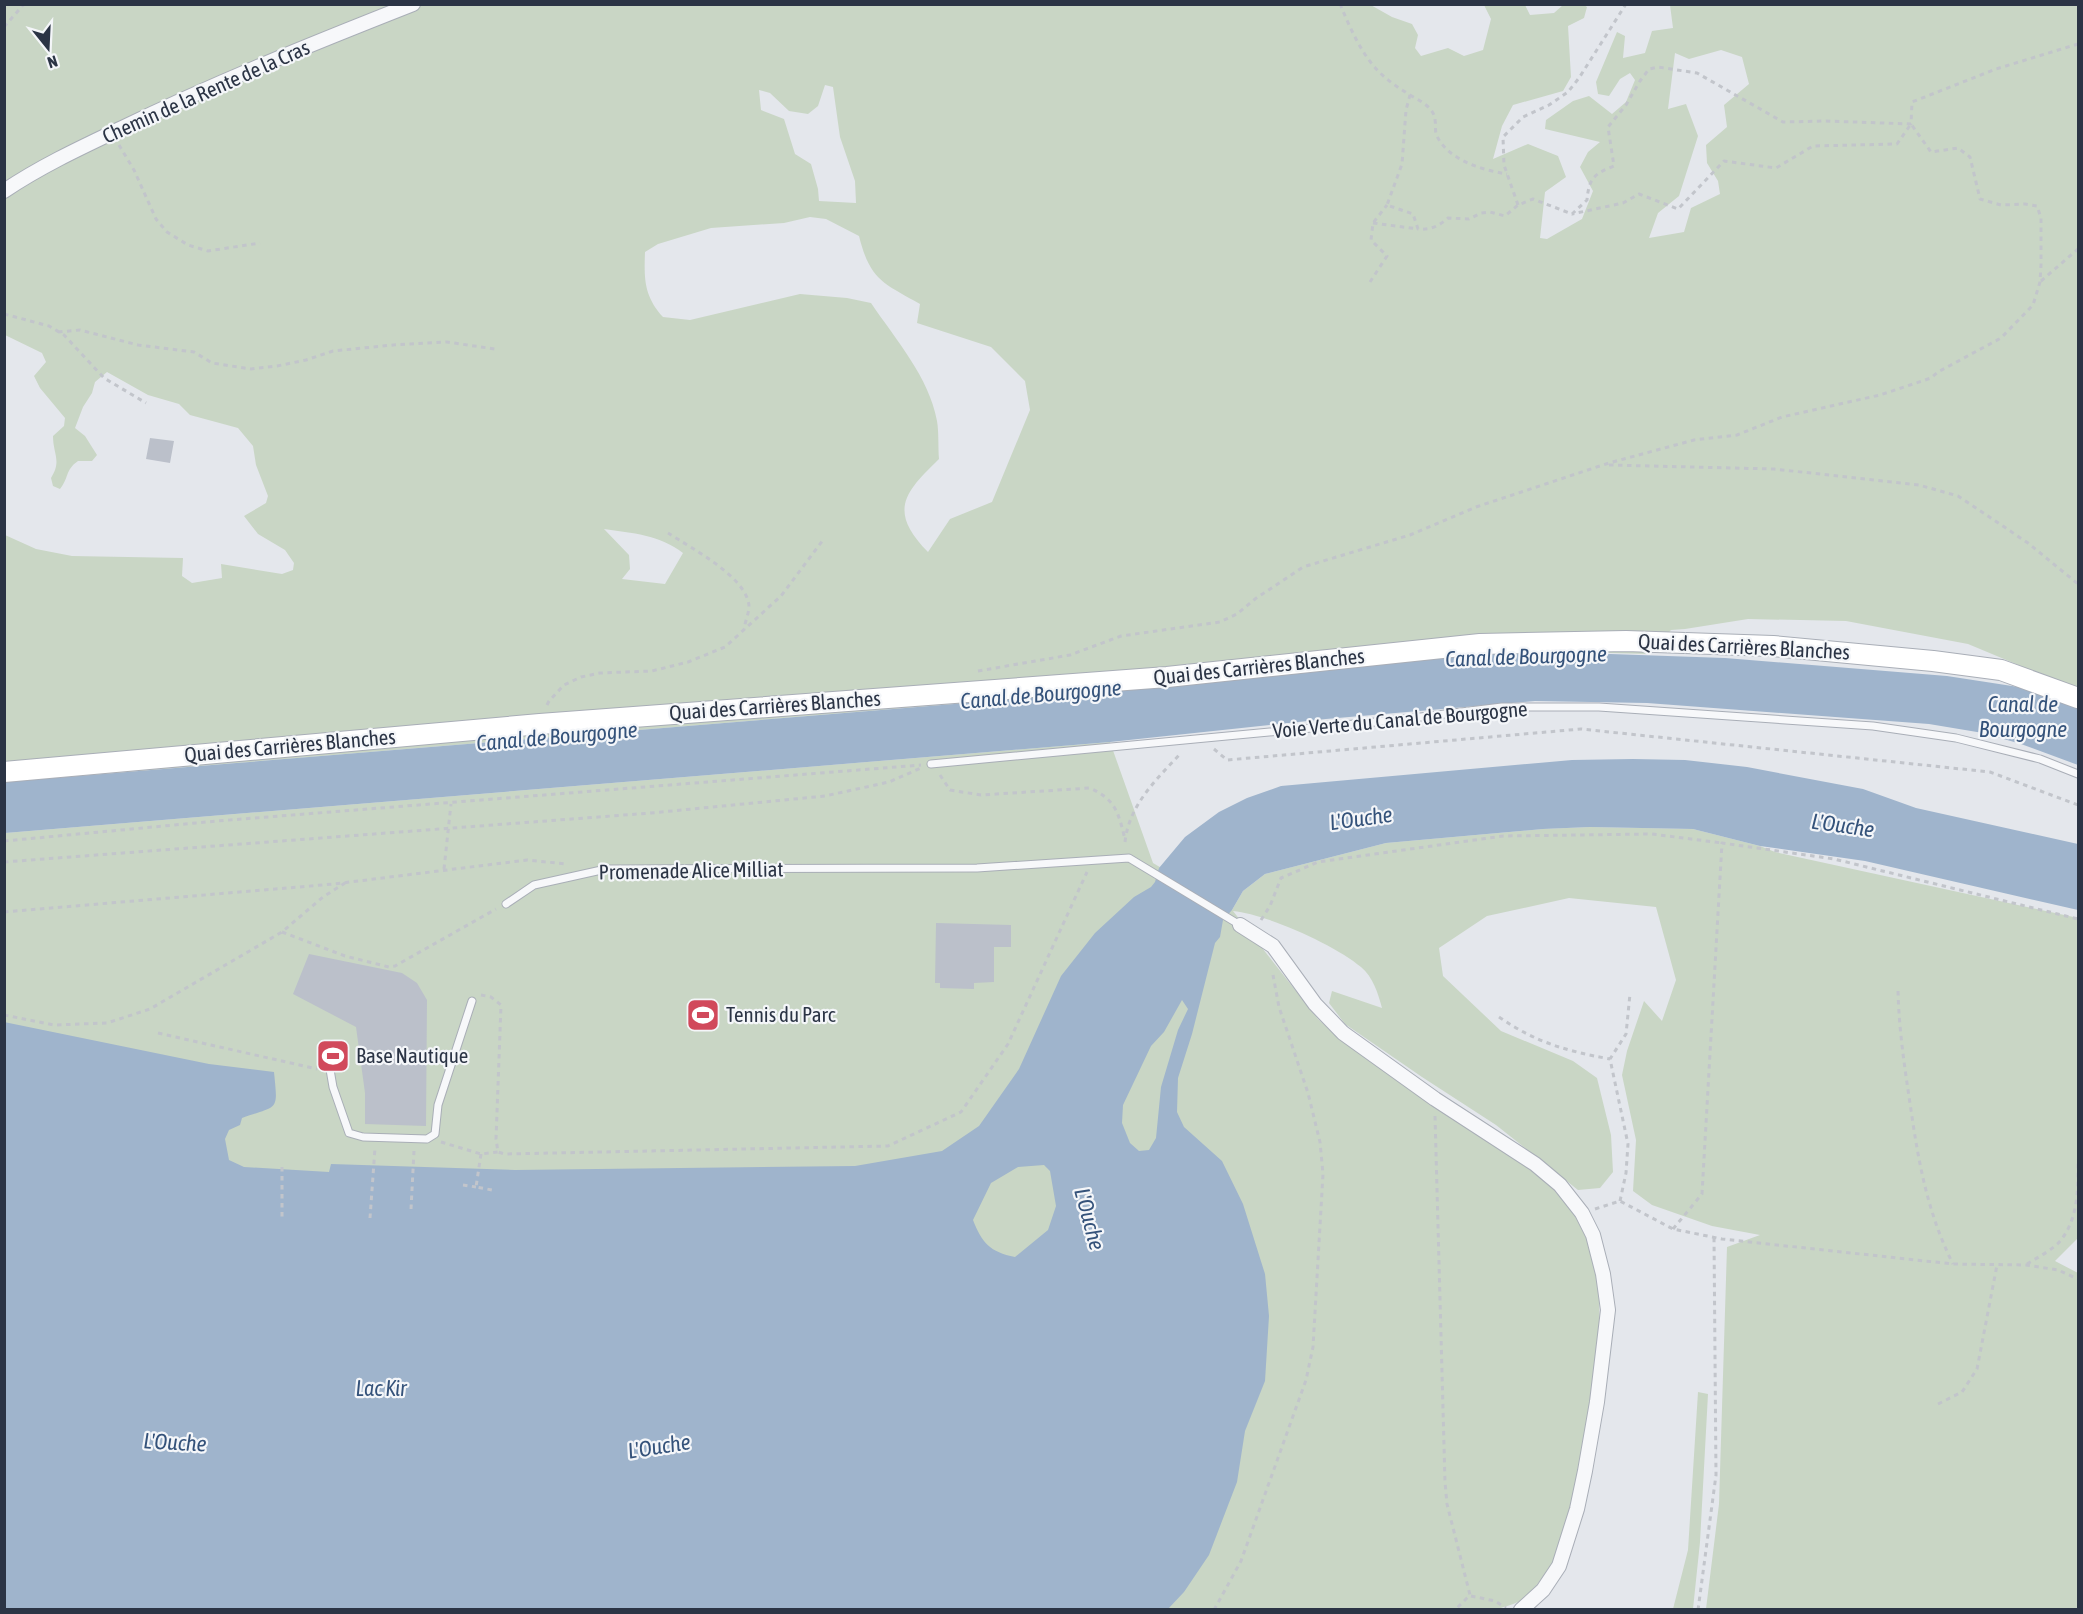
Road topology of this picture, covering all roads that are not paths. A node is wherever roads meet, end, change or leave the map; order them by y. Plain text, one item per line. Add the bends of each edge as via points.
1 (412, 4) edge
2 (4, 191) edge
3 (2079, 698) edge
4 (931, 764) road end
5 (4, 772) edge
6 (2079, 774) edge
7 (506, 904) road end
8 (1240, 925) joint
9 (473, 997) road end
10 (327, 1052) dead end
11 (1521, 1610) edge

1 - 2 street, Chemin de la Rente de la Cras via 170,105 61,157
3 - 5 street, Quai des Carrières Blanches via 2001,670 1773,646 1626,641 1480,644 1167,677 540,724
4 - 6 lane, Voie Verte du Canal de Bourgogne via 1502,707 1599,707 1956,738 2040,759
7 - 8 lane, Promenade Alice Milliat via 534,885 606,869 977,868 1130,858
8 - 11 street via 1273,946 1315,1004 1343,1033 1560,1185 1593,1234 1608,1310 1597,1402 1577,1509 1559,1566 1543,1590
9 - 10 lane via 438,1105 435,1134 427,1139 349,1133 333,1087

